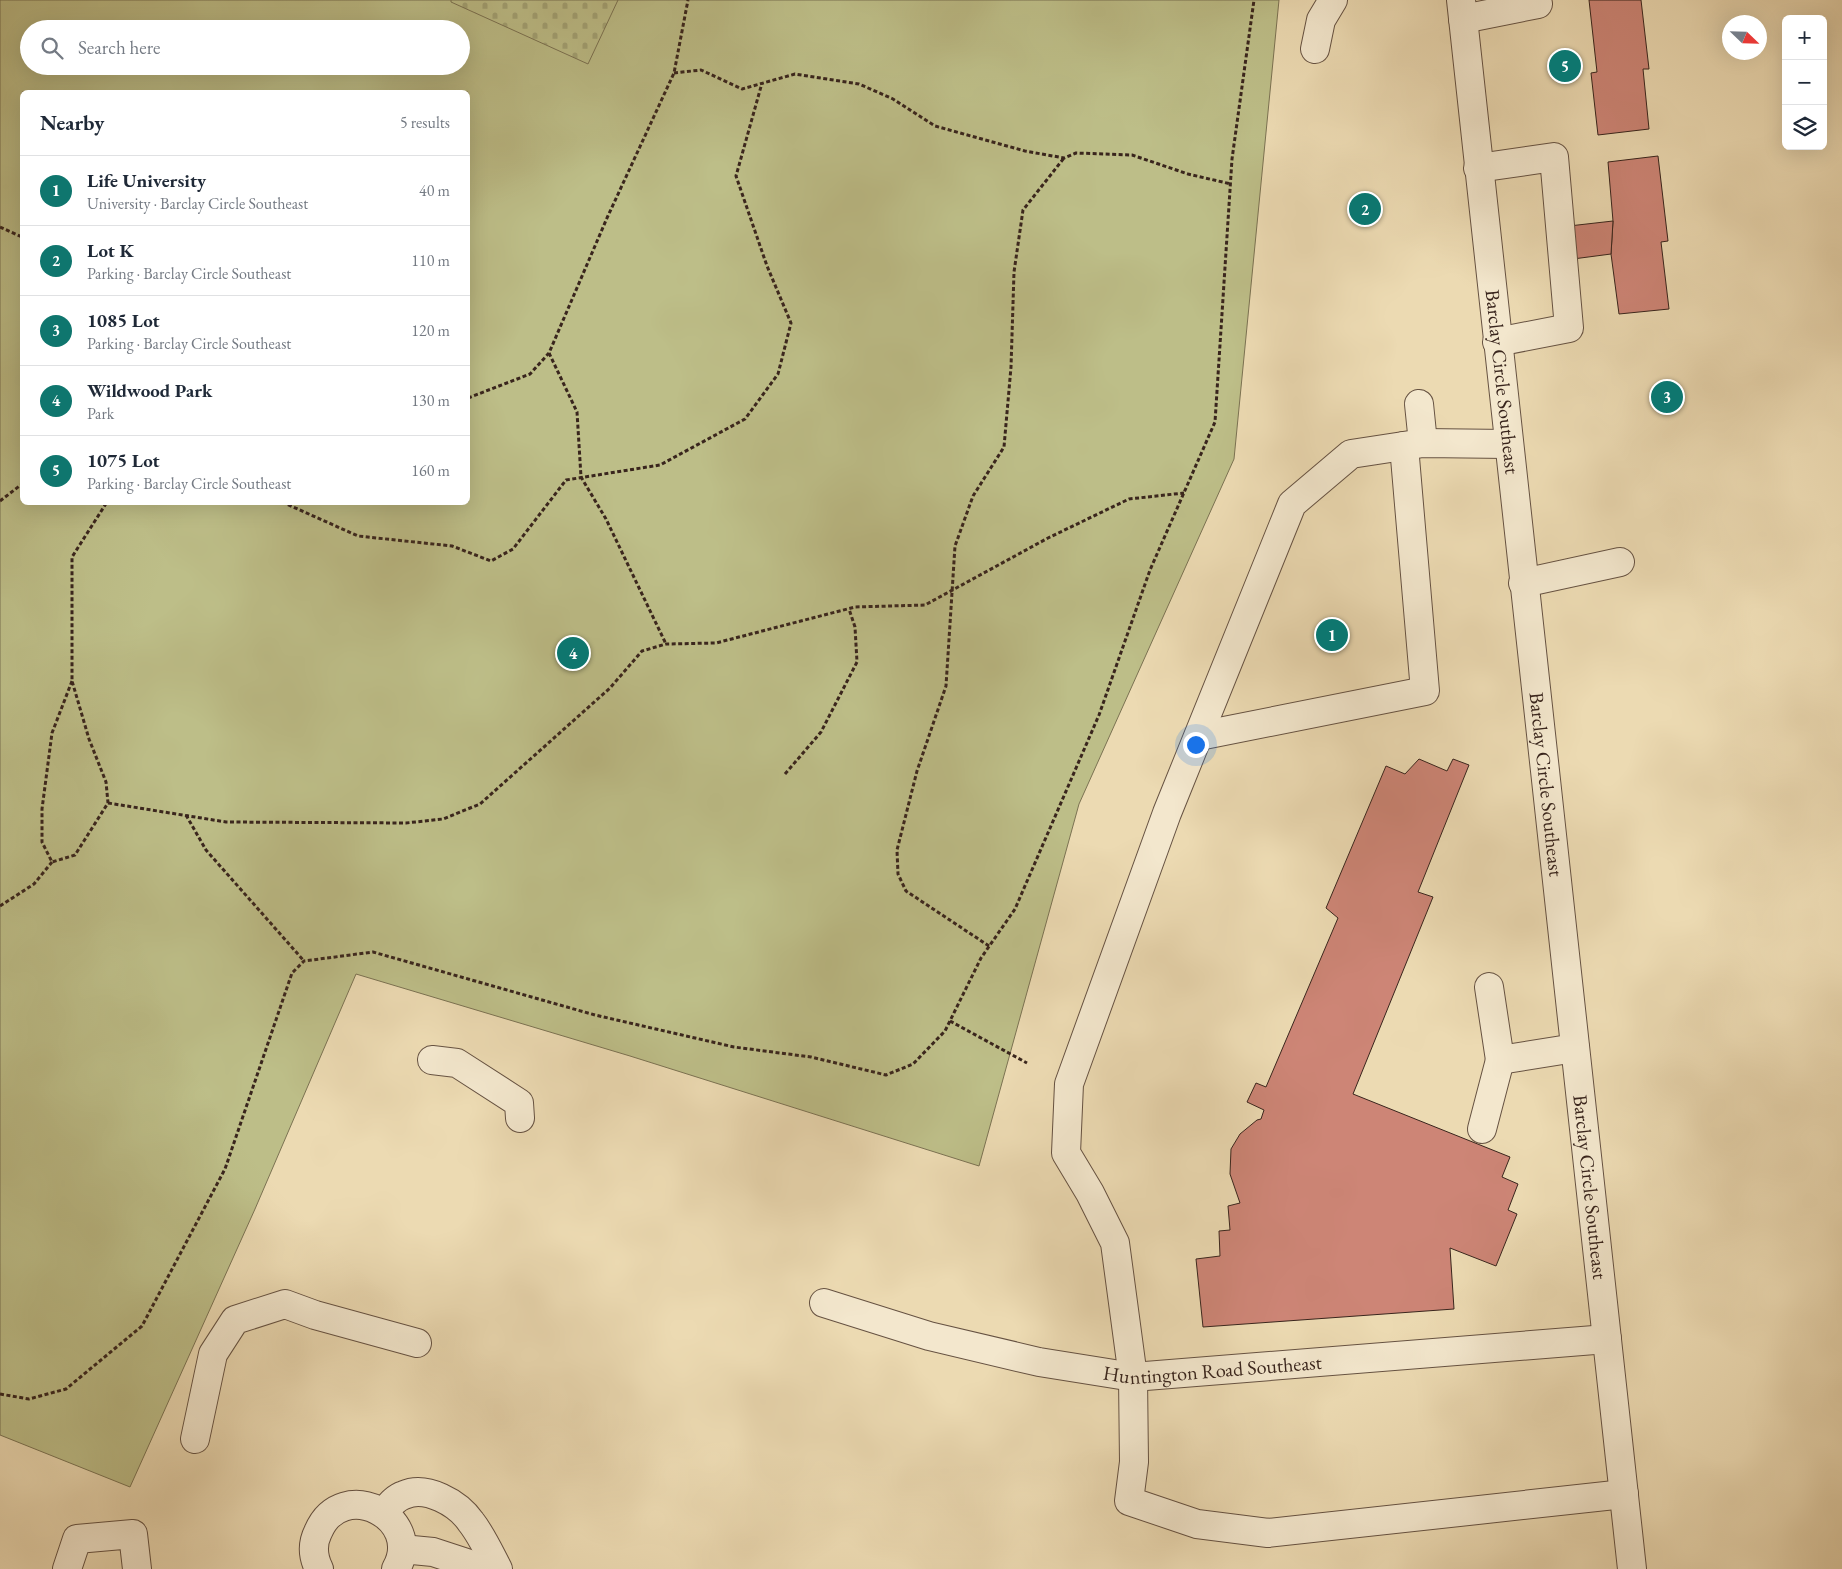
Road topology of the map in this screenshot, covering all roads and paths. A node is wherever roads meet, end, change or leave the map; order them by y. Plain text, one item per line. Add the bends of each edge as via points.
1 (688, 0) edge
2 (1254, 0) edge
3 (1333, 0) edge
4 (1538, 4) dead end
5 (1462, 9) edge
6 (1315, 49) dead end
7 (674, 73) junction
8 (762, 83) junction
9 (1064, 158) junction
10 (1478, 168) junction
11 (1231, 184) junction
12 (0, 227) edge
13 (20, 236) edge
14 (1497, 342) junction
15 (549, 353) junction
16 (470, 397) edge
17 (1419, 404) dead end
18 (1508, 444) junction
19 (1414, 445) junction
20 (581, 477) junction
21 (20, 486) edge
22 (1184, 493) junction
23 (0, 501) edge
24 (105, 505) edge
25 (289, 505) edge
26 (1620, 562) dead end
27 (1523, 582) junction
28 (953, 590) junction
29 (849, 609) junction
30 (666, 644) junction
31 (72, 681) junction
32 (1199, 736) junction
33 (785, 774) dead end
34 (108, 802) junction
35 (186, 815) junction
36 (52, 862) junction
37 (0, 906) edge
38 (989, 946) junction
39 (304, 961) junction
40 (1489, 987) dead end
41 (950, 1021) junction
42 (1575, 1048) junction
43 (432, 1060) dead end
44 (1500, 1060) junction
45 (1027, 1063) dead end
46 (520, 1118) dead end
47 (1482, 1129) dead end
48 (824, 1303) dead end
49 (1607, 1339) junction
50 (417, 1343) dead end
51 (1132, 1377) junction
52 (0, 1394) edge
53 (195, 1439) dead end
54 (1624, 1494) junction
55 (384, 1512) junction
56 (399, 1559) edge
57 (68, 1569) edge
58 (137, 1569) edge
59 (319, 1569) edge
60 (485, 1569) edge
61 (498, 1569) edge
62 (1632, 1569) edge

1 - 7 path
2 - 11 path
3 - 6 street via 1321,20
4 - 5 street
5 - 10 street, Barclay Circle Southeast
7 - 8 path via 701,70 742,89
7 - 15 path via 606,218
8 - 9 path via 795,74 859,84 893,99 935,126 1025,151
8 - 20 path via 736,176 767,266 791,323 778,374 745,419 660,465
9 - 11 path via 1076,153 1132,155
9 - 28 path via 1024,210 1014,272 1004,447 973,496 955,546
10 - 14 street, Barclay Circle Southeast
10 - 14 street via 1554,157 1569,328
11 - 22 path via 1215,422
12 - 13 path
14 - 18 street, Barclay Circle Southeast
15 - 16 path via 530,374
15 - 20 path via 577,412
17 - 19 street
18 - 19 street
18 - 27 street, Barclay Circle Southeast
19 - 32 street via 1350,454 1292,504
19 - 32 street via 1425,691
20 - 25 path via 566,480 513,549 491,561 452,546 358,536
20 - 30 path via 606,519
21 - 23 path
22 - 28 path via 1129,500 1048,538
22 - 38 path via 1150,570 1095,724 1015,909
24 - 31 path via 72,557
26 - 27 street
27 - 42 street, Barclay Circle Southeast
28 - 29 path via 925,605
28 - 38 path via 946,686 917,770 897,850 898,874 906,891
29 - 30 path via 716,643
29 - 33 path via 855,627 857,662 821,732
30 - 35 path via 642,651 610,688 480,804 443,820 397,823 226,822
31 - 34 path via 106,782
31 - 36 path via 52,733 42,809 42,842
32 - 51 street via 1147,867 1069,1084 1066,1153 1115,1243
34 - 35 path
34 - 36 path via 75,855
35 - 39 path via 206,850
36 - 37 path via 34,884
38 - 41 path
39 - 41 path via 373,952 595,1015 734,1047 811,1057 886,1076 913,1064 945,1031
39 - 52 path via 292,973 225,1169 142,1326 66,1389 29,1399
40 - 44 street
41 - 45 path
42 - 44 street
42 - 49 street, Barclay Circle Southeast
43 - 46 street via 457,1062 519,1102
44 - 47 street
48 - 51 street, Huntington Road Southeast via 938,1338 1040,1362
49 - 51 street, Huntington Road Southeast
49 - 54 street, Barclay Circle Southeast
50 - 53 street via 285,1304 235,1320 213,1354
51 - 54 street via 1134,1462 1129,1501 1197,1524 1268,1533
54 - 62 street, Barclay Circle Southeast
55 - 56 street via 400,1535
55 - 59 street via 357,1504 330,1514 315,1538 314,1553
55 - 61 street via 404,1494 422,1493 440,1498 471,1520
56 - 60 street via 433,1552
57 - 58 street via 77,1539 133,1534

